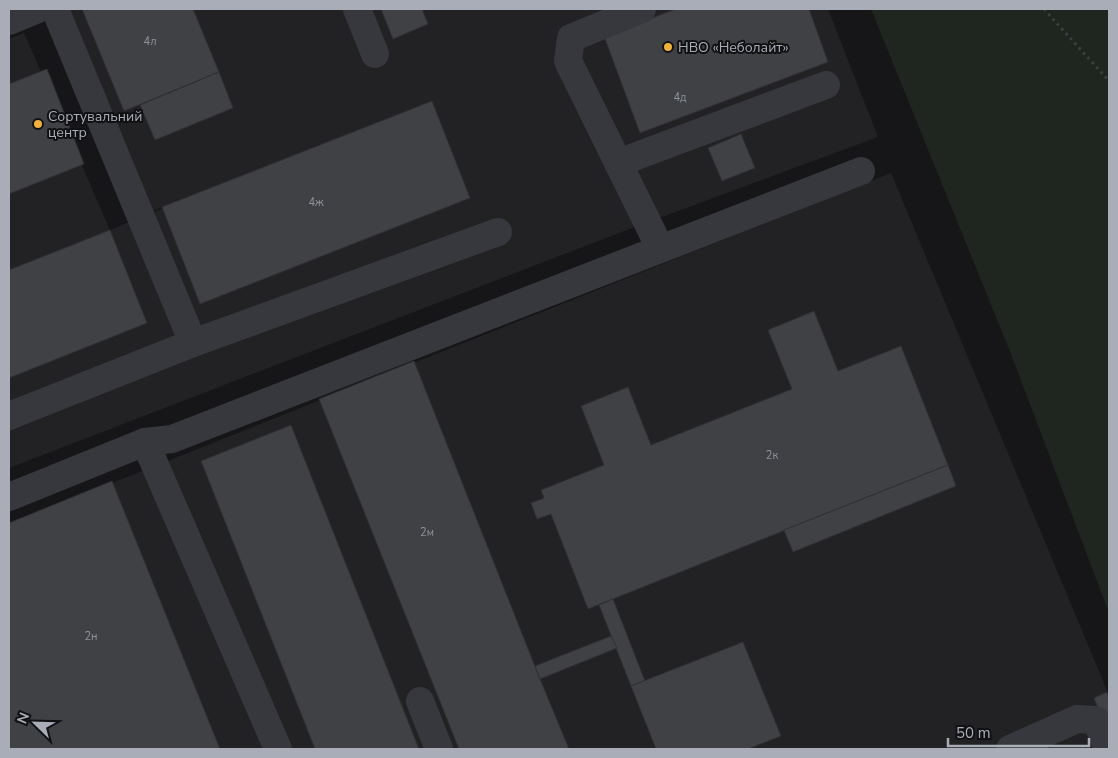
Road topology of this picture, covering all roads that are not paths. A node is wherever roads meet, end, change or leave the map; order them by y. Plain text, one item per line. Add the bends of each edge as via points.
1 (38, 9) edge
2 (55, 9) edge
3 (357, 9) edge
4 (642, 9) edge
5 (9, 21) edge
6 (375, 54) dead end
7 (826, 85) dead end
8 (618, 163) junction
9 (861, 171) dead end
10 (498, 232) dead end
11 (660, 248) junction
12 (193, 343) junction
13 (9, 416) edge
14 (145, 442) junction
15 (9, 498) edge
16 (420, 701) dead end
17 (278, 749) edge
18 (440, 749) edge
19 (1010, 749) edge
20 (1108, 749) edge

1 - 5 lane
2 - 12 lane
3 - 6 lane
4 - 8 lane via 571,38 568,61
7 - 8 lane
8 - 11 lane
9 - 11 lane
10 - 12 lane
11 - 14 lane via 172,438
12 - 13 lane
14 - 15 lane
14 - 17 lane
16 - 18 lane
19 - 20 lane via 1077,719 1096,720

